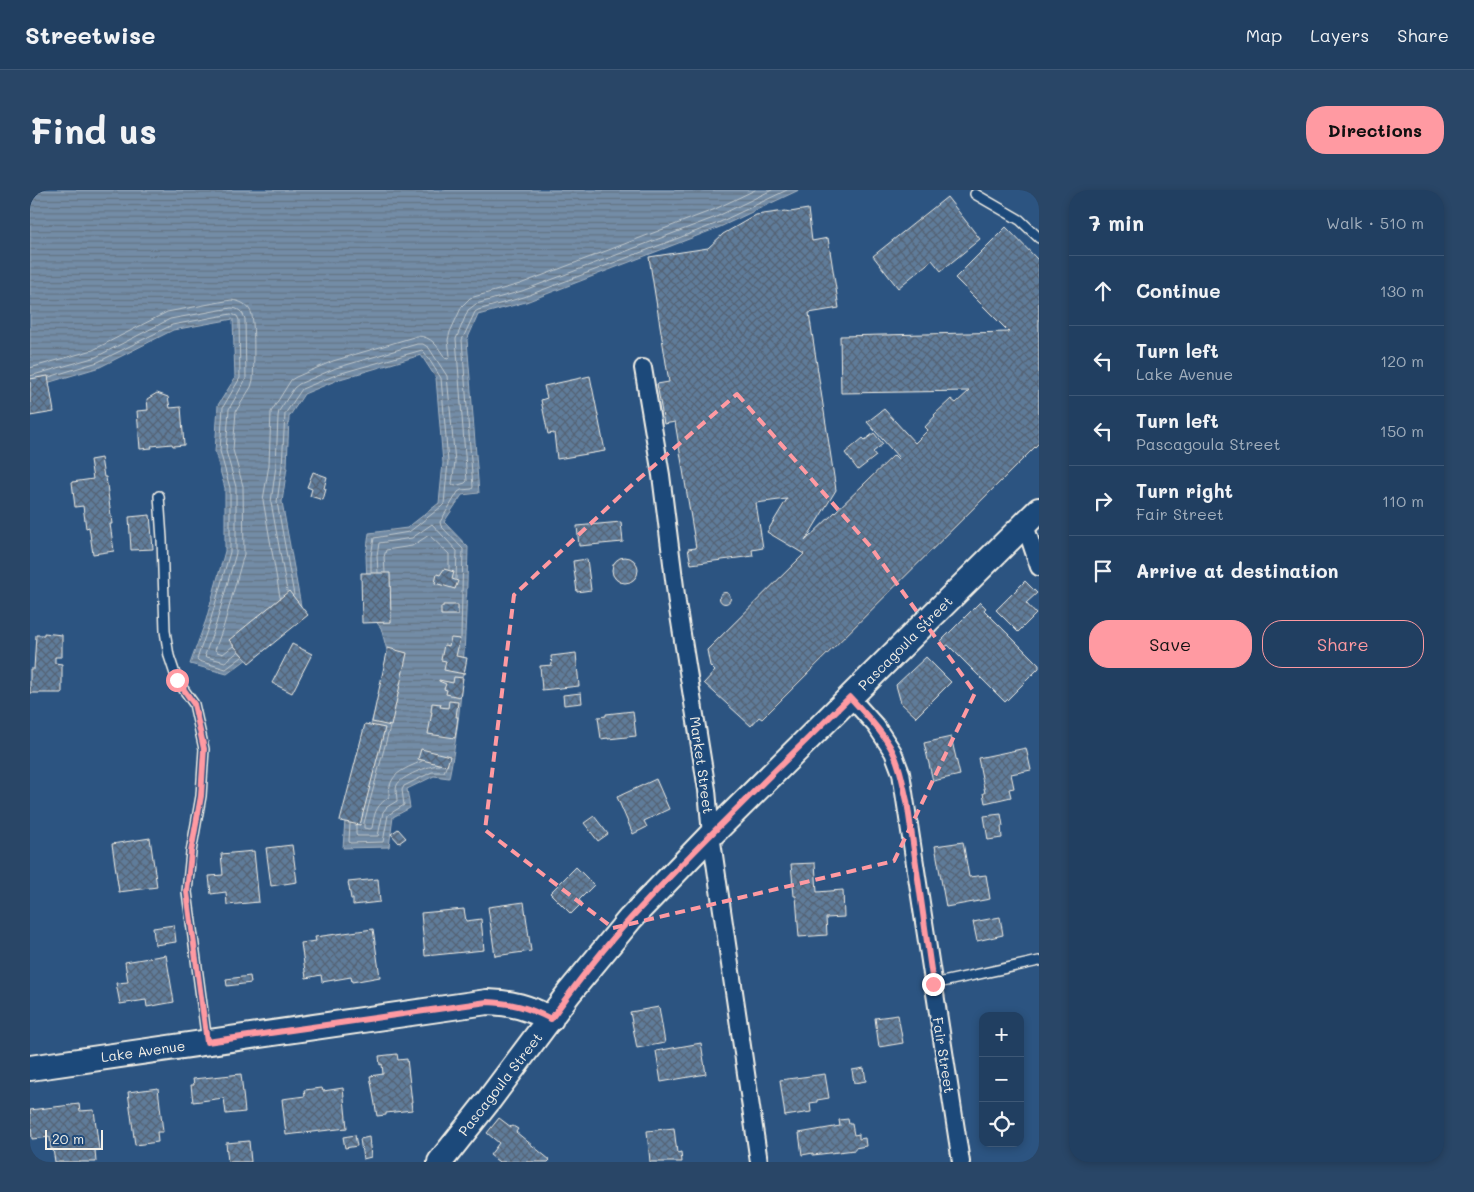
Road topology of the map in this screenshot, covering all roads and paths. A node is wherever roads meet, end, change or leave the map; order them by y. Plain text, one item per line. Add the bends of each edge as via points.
1 (975, 194) dead end
2 (1039, 238) edge
3 (643, 368) dead end
4 (159, 496) dead end
5 (1032, 518) edge
6 (1039, 567) edge
7 (850, 697) junction
8 (711, 835) junction
9 (1039, 961) edge
10 (933, 984) junction
11 (551, 1019) junction
12 (207, 1042) junction
13 (30, 1068) edge
14 (440, 1162) edge
15 (759, 1162) edge
16 (961, 1162) edge

1 - 2 lane via 1020,220
3 - 8 street, Market Street via 707,790
4 - 12 lane via 167,648 177,680 194,704 204,749 201,796 187,892
5 - 6 street
5 - 7 street, Pascagoula Street
7 - 8 street, Pascagoula Street
7 - 10 street, Fair Street via 876,726 893,752 901,773
8 - 11 street, Pascagoula Street via 630,919
8 - 15 street, Market Street
9 - 10 lane
10 - 16 street, Fair Street
11 - 12 street, Lake Avenue via 510,1003 487,1002
11 - 14 street, Pascagoula Street
12 - 13 street, Lake Avenue

